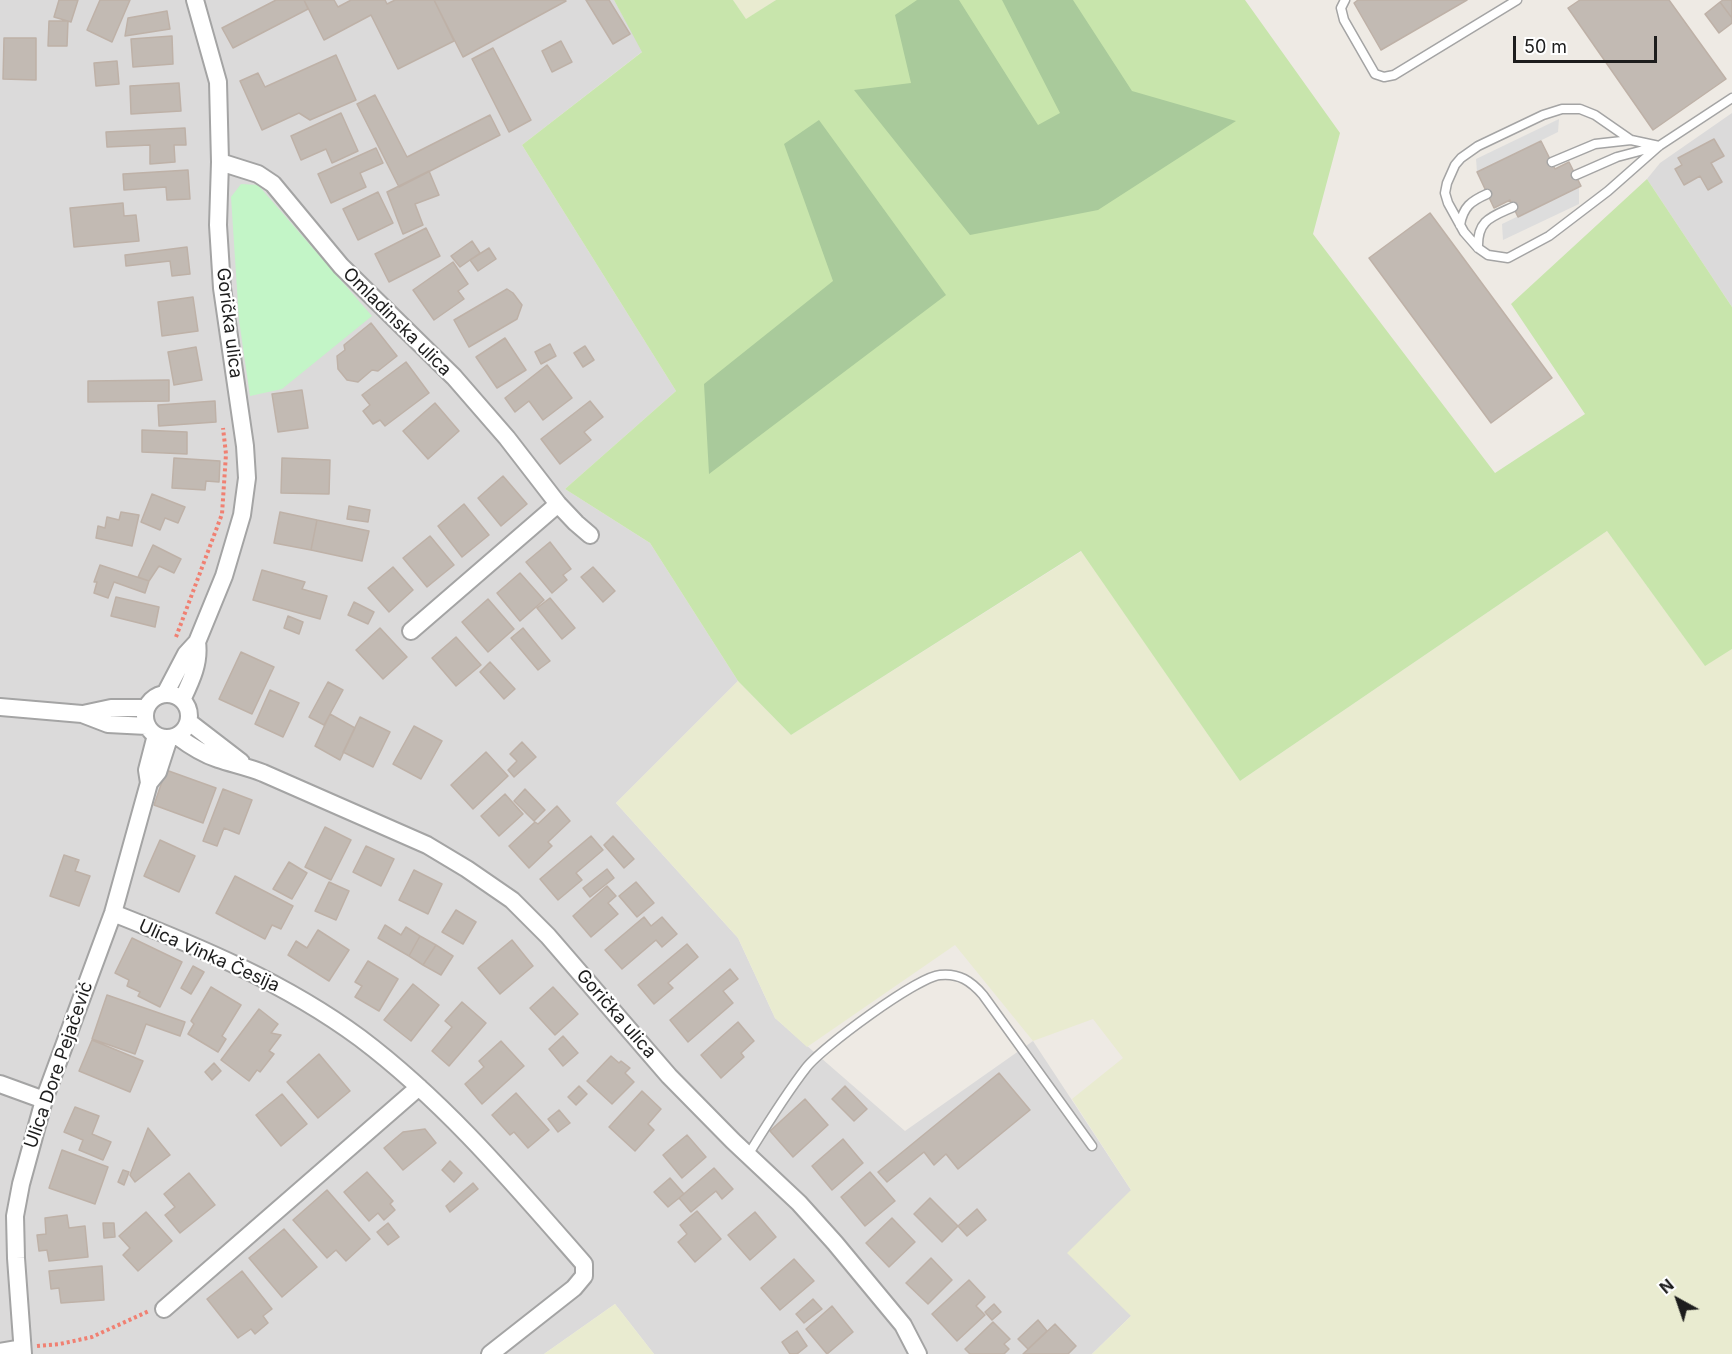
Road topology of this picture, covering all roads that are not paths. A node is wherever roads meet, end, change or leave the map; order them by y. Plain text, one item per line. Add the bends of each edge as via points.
1 (195, 0) edge
2 (1345, 0) edge
3 (1517, 0) edge
4 (1732, 98) edge
5 (1631, 140) junction
6 (1659, 146) junction
7 (220, 162) junction
8 (1552, 162) dead end
9 (1576, 175) dead end
10 (1487, 194) dead end
11 (1513, 207) dead end
12 (1460, 226) junction
13 (1478, 248) junction
14 (558, 504) junction
15 (590, 535) dead end
16 (411, 631) dead end
17 (197, 642) junction
18 (165, 694) junction
19 (182, 700) junction
20 (0, 707) edge
21 (146, 708) junction
22 (82, 714) junction
23 (189, 722) junction
24 (162, 734) junction
25 (244, 765) junction
26 (112, 913) junction
27 (0, 1083) edge
28 (419, 1087) junction
29 (44, 1100) junction
30 (1092, 1146) dead end
31 (748, 1155) junction
32 (164, 1309) road end
33 (22, 1351) edge
34 (0, 1352) edge
35 (490, 1354) edge
36 (918, 1354) edge

1 - 7 street, Gorička ulica via 218,81
2 - 3 lane via 1341,8 1344,20 1375,74 1384,78
4 - 6 lane
5 - 6 lane
5 - 8 lane via 1595,144
5 - 12 lane via 1594,115 1572,108 1543,115 1478,146 1455,165 1447,183 1448,203
6 - 9 lane via 1617,157
6 - 13 lane via 1549,236 1521,252 1497,258
7 - 14 street, Omladinska ulica via 258,174 273,184 341,266 454,377
7 - 17 street, Gorička ulica via 222,288 247,478 242,515 224,576
10 - 12 lane via 1471,201
11 - 13 lane via 1485,222 1479,232
12 - 13 lane
14 - 15 street, Omladinska ulica
14 - 16 street
17 - 18 street, Gorička ulica via 186,654
17 - 19 street, Gorička ulica via 194,676
18 - 19 street
18 - 21 street
19 - 23 street via 189,710
20 - 22 street
21 - 22 street via 111,708
21 - 24 street via 145,718
22 - 24 street via 108,724
23 - 24 street via 182,733
23 - 25 street, Gorička ulica
24 - 25 street, Gorička ulica via 218,759
24 - 26 street, Ulica Dore Pejačević via 158,772 149,783
25 - 31 street, Gorička ulica via 427,845 512,900 669,1076
26 - 28 street, Ulica Vinka Česija via 195,946 280,987 358,1037
26 - 29 street, Ulica Dore Pejačević
27 - 29 street
28 - 32 street
28 - 35 street, Ulica Vinka Česija via 584,1264 584,1276 574,1288
29 - 33 street, Ulica Dore Pejačević via 15,1216
30 - 31 lane via 973,982 937,975 891,1000 821,1052 807,1066
31 - 36 street, Gorička ulica via 835,1243 903,1325
33 - 34 street

